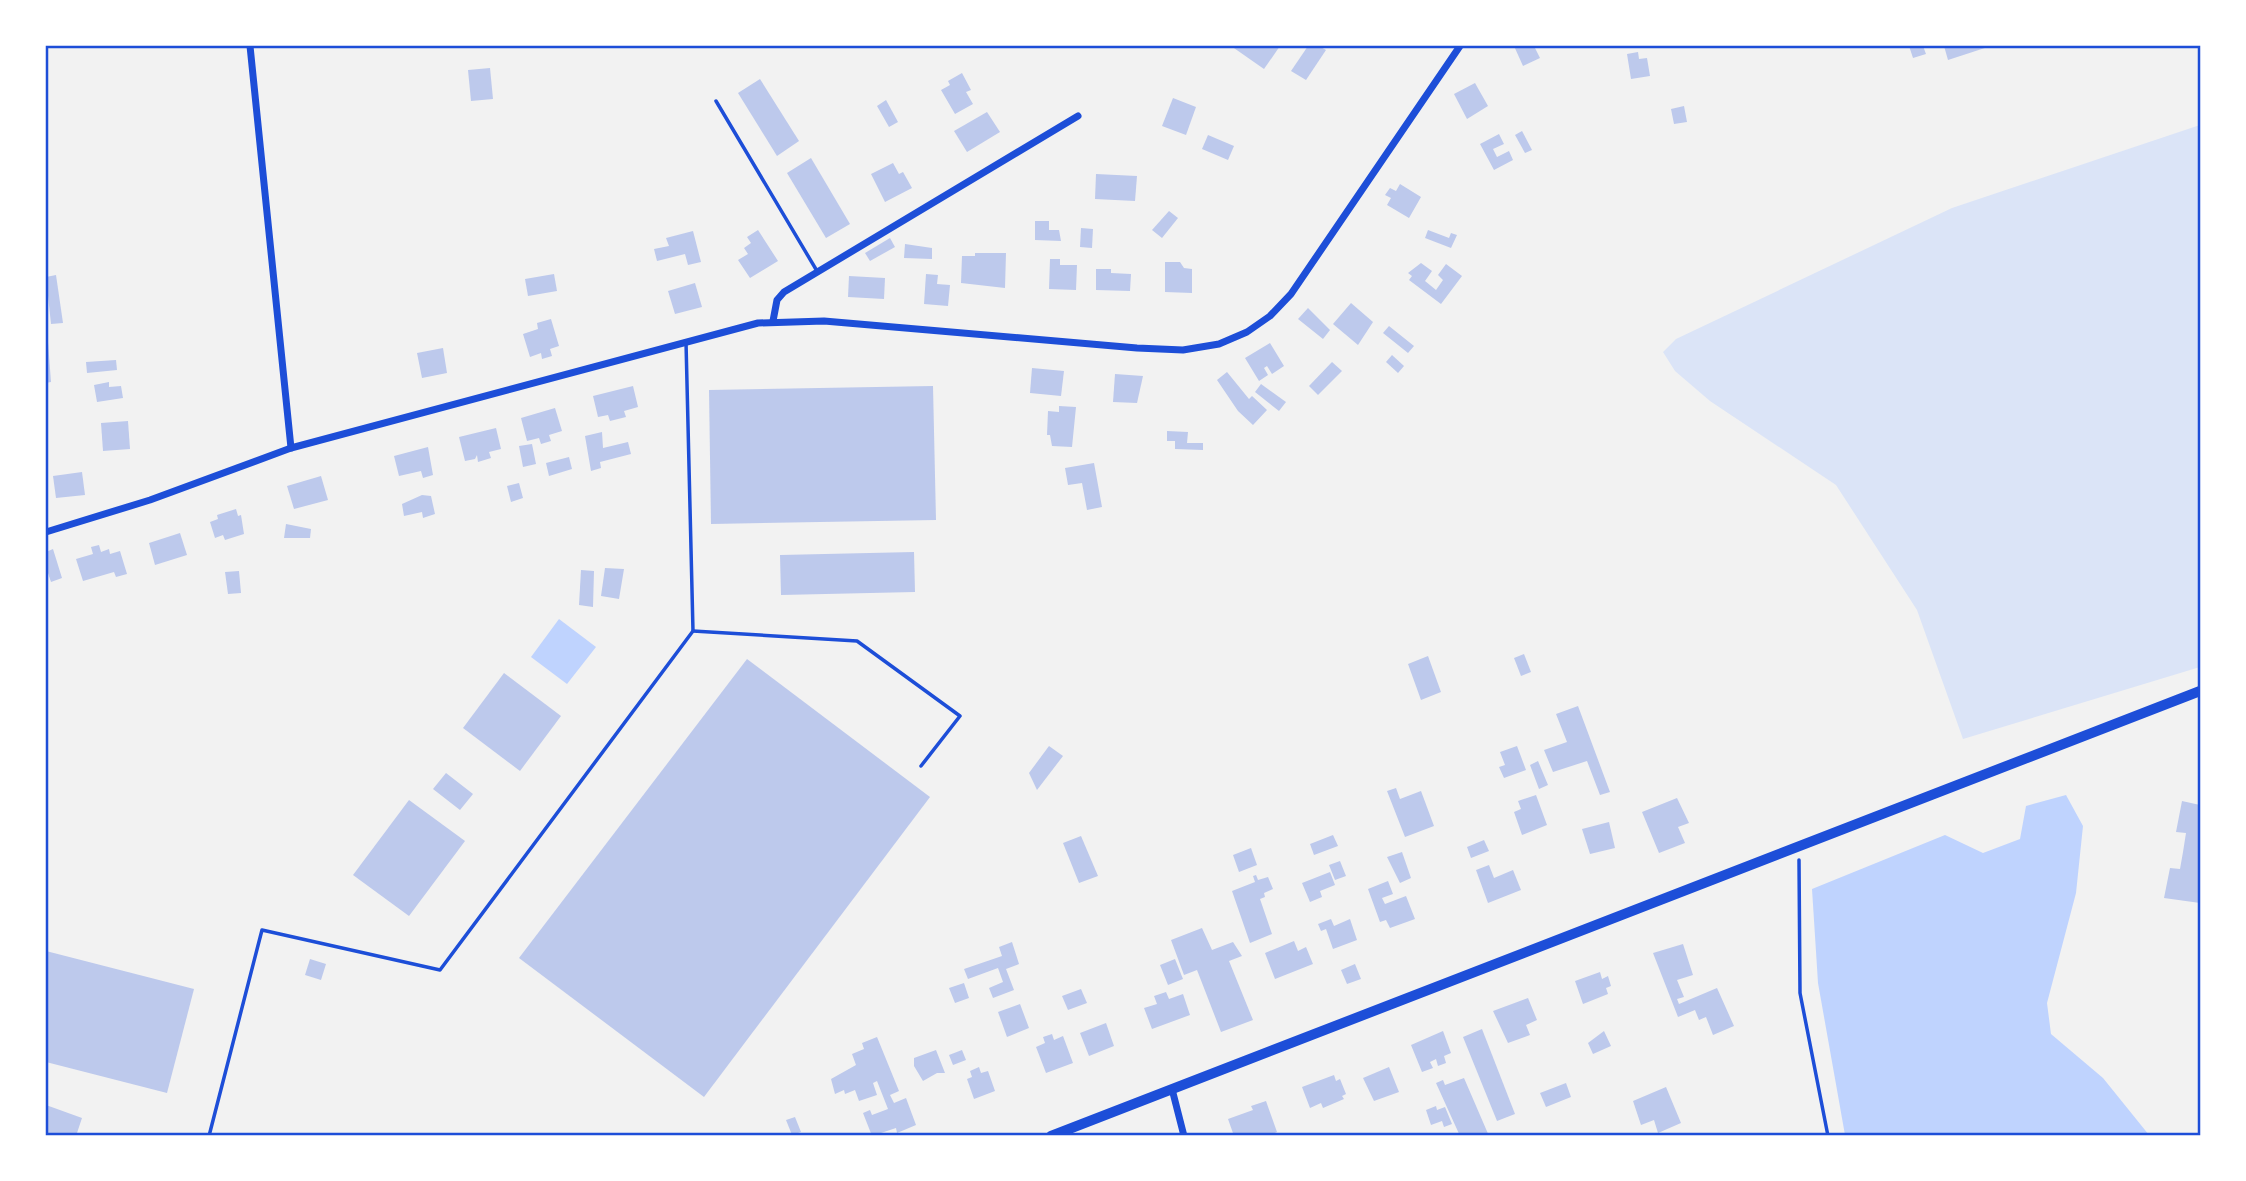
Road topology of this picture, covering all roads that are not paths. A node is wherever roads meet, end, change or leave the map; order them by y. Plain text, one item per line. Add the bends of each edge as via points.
1 (250, 46) edge
2 (1460, 46) edge
3 (716, 101) dead end
4 (1078, 116) dead end
5 (818, 272) junction
6 (773, 321) junction
7 (686, 340) junction
8 (291, 448) junction
9 (46, 532) edge
10 (693, 631) junction
11 (2200, 691) edge
12 (921, 766) dead end
13 (1172, 1089) junction
14 (209, 1136) edge
15 (1051, 1136) edge
16 (1184, 1136) edge

1 - 8 street
2 - 6 street via 1291,293 1259,325 1233,338 1203,347 1160,350 824,321
3 - 5 lane
4 - 5 street
5 - 6 street via 780,295
6 - 7 street
7 - 8 street
7 - 10 lane
8 - 9 street
10 - 12 lane via 857,641 960,716
10 - 14 lane via 440,970 262,930
11 - 13 main road
13 - 15 main road
13 - 16 street

